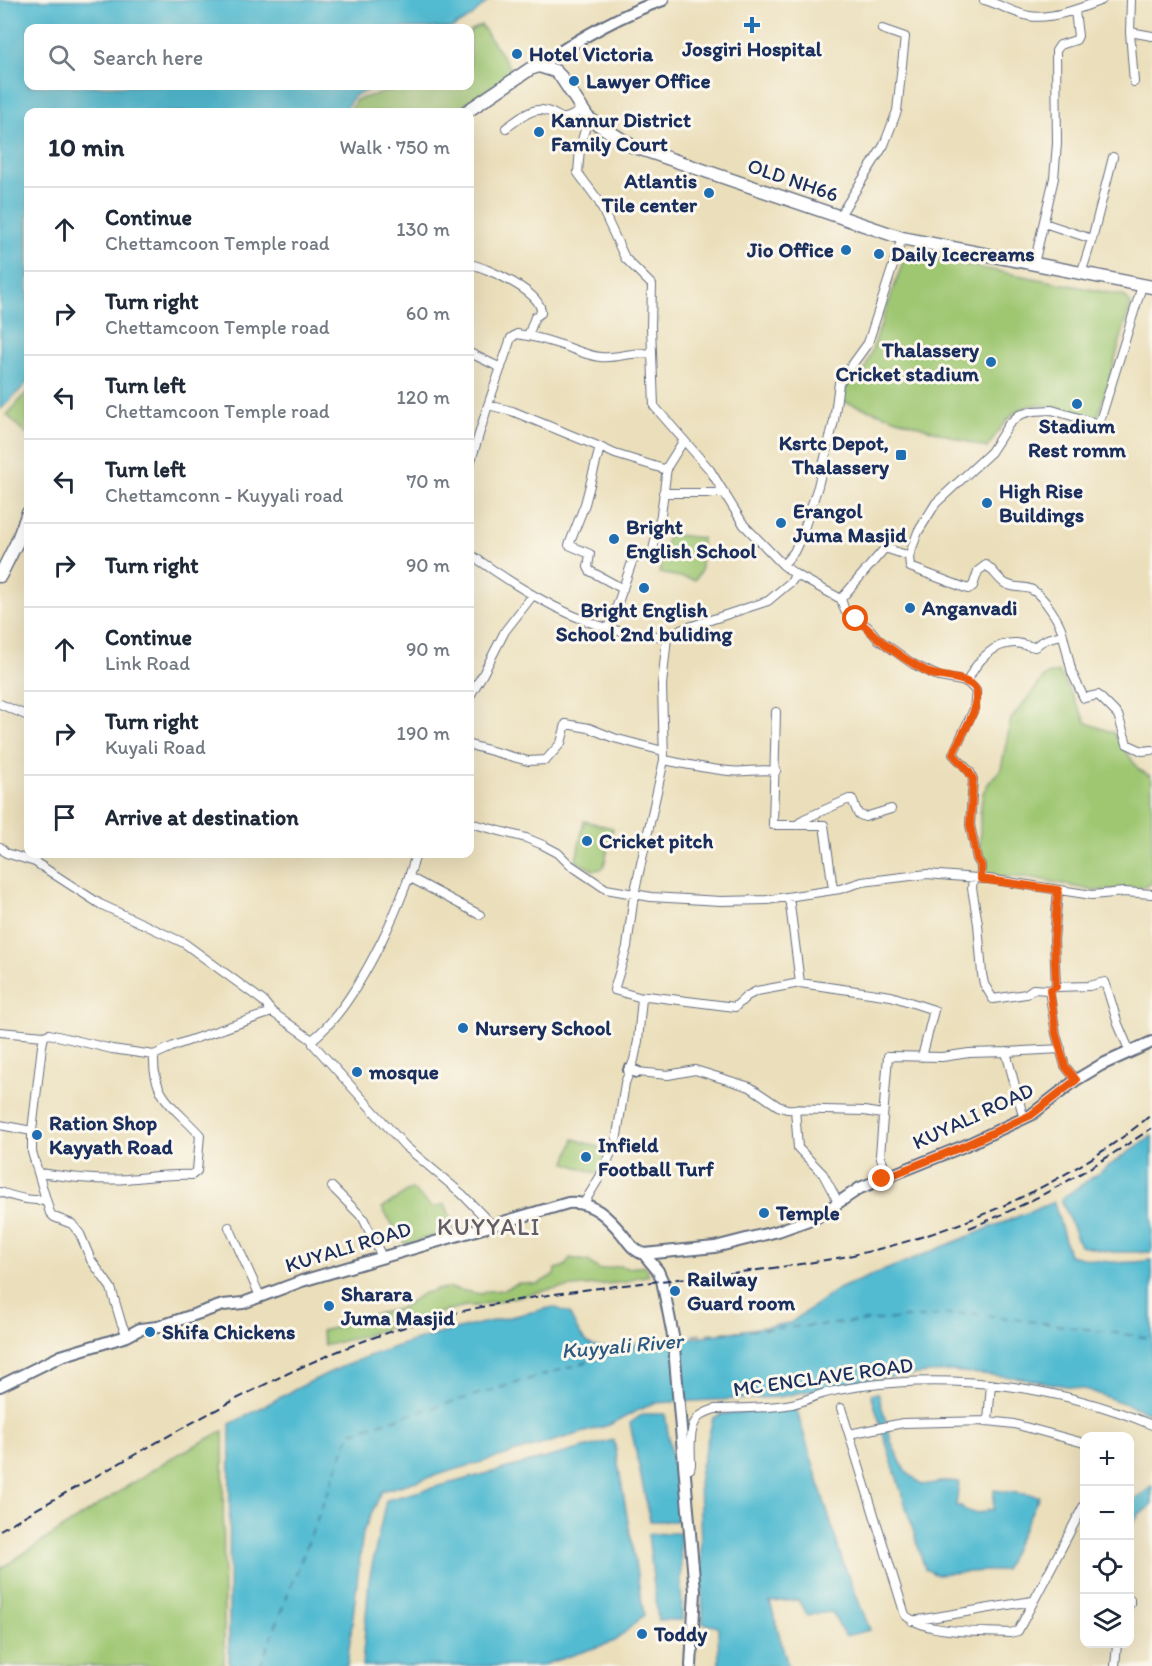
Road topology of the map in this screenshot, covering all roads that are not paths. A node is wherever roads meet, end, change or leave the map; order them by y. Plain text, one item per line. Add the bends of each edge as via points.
1 (663, 0) edge
2 (984, 0) edge
3 (1102, 0) edge
4 (1131, 0) edge
5 (1075, 11) junction
6 (882, 29) dead end
7 (1130, 32) junction
8 (1152, 36) edge
9 (539, 66) junction
10 (1134, 82) dead end
11 (472, 108) edge
12 (585, 114) junction
13 (506, 128) dead end
14 (1113, 157) dead end
15 (839, 217) junction
16 (1044, 223) junction
17 (902, 238) junction
18 (1092, 239) junction
19 (1034, 264) junction
20 (474, 265) edge
21 (1081, 274) junction
22 (1147, 286) edge
23 (528, 336) junction
24 (652, 354) junction
25 (474, 355) edge
26 (501, 368) junction
27 (488, 405) junction
28 (684, 440) junction
29 (600, 447) junction
30 (474, 451) edge
31 (666, 470) junction
32 (663, 493) junction
33 (725, 493) junction
34 (24, 524) edge
35 (909, 556) junction
36 (474, 557) edge
37 (783, 565) junction
38 (795, 574) junction
39 (0, 576) edge
40 (623, 589) junction
41 (533, 595) junction
42 (841, 599) junction
43 (609, 629) junction
44 (1063, 634) junction
45 (667, 636) junction
46 (967, 682) junction
47 (474, 686) edge
48 (1, 707) edge
49 (776, 712) dead end
50 (24, 715) edge
51 (474, 746) edge
52 (1152, 750) edge
53 (663, 751) junction
54 (664, 760) junction
55 (776, 771) junction
56 (891, 808) dead end
57 (474, 824) edge
58 (797, 825) junction
59 (0, 847) edge
60 (415, 858) edge
61 (409, 877) junction
62 (977, 879) junction
63 (833, 889) junction
64 (1058, 890) junction
65 (1152, 894) edge
66 (634, 895) junction
67 (789, 897) junction
68 (480, 915) dead end
69 (800, 983) junction
70 (1053, 988) junction
71 (642, 998) junction
72 (272, 1012) junction
73 (0, 1032) edge
74 (44, 1036) junction
75 (312, 1040) junction
76 (1152, 1042) edge
77 (1060, 1049) junction
78 (1006, 1052) junction
79 (1130, 1052) junction
80 (154, 1055) junction
81 (922, 1057) junction
82 (633, 1071) junction
83 (1076, 1080) junction
84 (795, 1109) junction
85 (882, 1114) junction
86 (1024, 1119) junction
87 (0, 1125) edge
88 (32, 1131) junction
89 (39, 1173) junction
90 (888, 1176) junction
91 (332, 1187) dead end
92 (0, 1192) edge
93 (46, 1199) junction
94 (838, 1202) junction
95 (584, 1203) junction
96 (492, 1225) junction
97 (229, 1227) dead end
98 (644, 1254) junction
99 (382, 1257) junction
100 (260, 1296) junction
101 (127, 1336) junction
102 (991, 1384) junction
103 (0, 1386) edge
104 (841, 1408) dead end
105 (988, 1421) junction
106 (1152, 1425) edge
107 (849, 1434) junction
108 (1080, 1442) edge
109 (684, 1469) junction
110 (1080, 1512) edge
111 (1032, 1601) junction
112 (912, 1621) junction
113 (1117, 1648) edge
114 (691, 1666) edge
115 (1115, 1666) edge

1 - 9 main road via 600,28
2 - 5 street via 1028,16
3 - 5 street
4 - 7 street
5 - 16 street via 1078,36 1056,51 1057,144
6 - 15 street via 905,37 897,111 884,145
7 - 8 street
7 - 10 street
9 - 11 main road
9 - 12 main road, OLD NH66 via 561,77
12 - 13 street via 563,119 532,111
12 - 15 main road, OLD NH66 via 632,146
12 - 24 street via 578,173 598,200 626,258 652,285
14 - 18 street
15 - 17 main road, OLD NH66
16 - 18 street
16 - 19 street
17 - 19 main road, OLD NH66
17 - 37 street via 868,342 839,383 818,486 802,535
18 - 21 street
19 - 21 main road, OLD NH66
20 - 23 street via 488,269 536,299 541,313 535,317
21 - 22 main road, OLD NH66
22 - 35 street via 1099,424 1052,410 1018,415 991,452 936,503
23 - 24 street via 599,357 614,358 634,352
23 - 26 street via 517,334 511,338
24 - 28 street via 654,406
25 - 26 street
26 - 27 street
27 - 29 street
27 - 30 street
28 - 31 street
28 - 33 street
29 - 31 street
29 - 40 street via 569,545 590,554 590,571
31 - 32 street
32 - 33 street
32 - 40 street via 652,554 633,559
33 - 37 street via 744,525
34 - 39 main road
35 - 42 street via 885,548
35 - 44 street via 910,567 968,589 986,565 1012,587 1032,590 1062,626
36 - 41 street
37 - 38 street
38 - 42 street
38 - 45 street via 768,601
40 - 43 street
41 - 43 street via 568,614
41 - 47 street via 505,632
42 - 46 street via 845,611 913,664 940,677
43 - 45 street
44 - 46 street via 1035,647 1015,643 997,647 983,657
44 - 52 street via 1072,673 1084,698 1098,695 1118,715 1128,744 1142,751
45 - 53 street via 662,686
46 - 62 street via 974,686 976,699 953,754 973,779 970,825 981,865
48 - 50 street
49 - 55 street
51 - 53 street via 528,761 546,760 561,743 566,724
53 - 54 street
54 - 55 street via 728,771
54 - 66 street
55 - 58 street via 773,825
56 - 58 street via 861,816 849,799 810,815
57 - 66 street via 543,845 598,885
58 - 63 street via 824,825
59 - 72 street via 6,853 35,862 100,904 183,943 247,988
60 - 61 street
61 - 68 street
61 - 75 street via 364,973 336,1017
62 - 63 street via 919,874
62 - 64 street
62 - 70 street via 972,888 982,974 993,999
63 - 67 street
64 - 65 street via 1092,895
64 - 70 street
66 - 67 street via 721,901
66 - 71 street via 627,947 614,990
67 - 69 street
69 - 71 street via 757,991 735,1007
69 - 81 street via 891,996 934,1010
70 - 77 street
70 - 79 street via 1105,982
71 - 82 street
72 - 75 street
72 - 80 street
73 - 74 street
74 - 80 street
74 - 88 street
75 - 96 street via 319,1053 405,1146
76 - 79 main road, KUYALI ROAD
77 - 78 street
77 - 83 street via 1065,1066
78 - 81 street
78 - 86 street
79 - 83 main road, KUYALI ROAD
80 - 89 street via 158,1088 200,1135 197,1171 192,1175 103,1180
81 - 85 street via 888,1056
82 - 84 street via 668,1075 695,1070 750,1087 778,1106
82 - 95 street via 618,1119 616,1142
83 - 86 main road, KUYALI ROAD
84 - 85 street
84 - 94 street via 798,1148 823,1174
85 - 90 street via 880,1155
86 - 90 main road, KUYALI ROAD
87 - 88 street
88 - 89 street via 32,1152
89 - 93 street
90 - 94 main road, KUYALI ROAD
91 - 99 street via 363,1218
92 - 93 street via 36,1201
93 - 101 street via 50,1213 72,1224 80,1234 111,1288
94 - 98 main road, KUYALI ROAD via 817,1217 750,1239 715,1247
95 - 96 main road, KUYALI ROAD via 568,1203
95 - 98 main road via 607,1218 635,1250
96 - 99 main road, KUYALI ROAD
97 - 100 street
98 - 109 main road via 662,1280 673,1336
99 - 100 main road, KUYALI ROAD
100 - 101 main road, KUYALI ROAD
101 - 103 main road, KUYALI ROAD via 61,1356
102 - 105 street
102 - 106 street, MC ENCLAVE ROAD via 1059,1395
102 - 109 street, MC ENCLAVE ROAD via 888,1383 826,1393 792,1404 715,1409 697,1418 690,1469
104 - 107 street
105 - 107 street via 903,1423
105 - 108 street
107 - 112 street via 904,1615
109 - 114 main road via 695,1591
110 - 111 street
111 - 112 street
111 - 112 street via 1018,1631 960,1631
113 - 115 street

